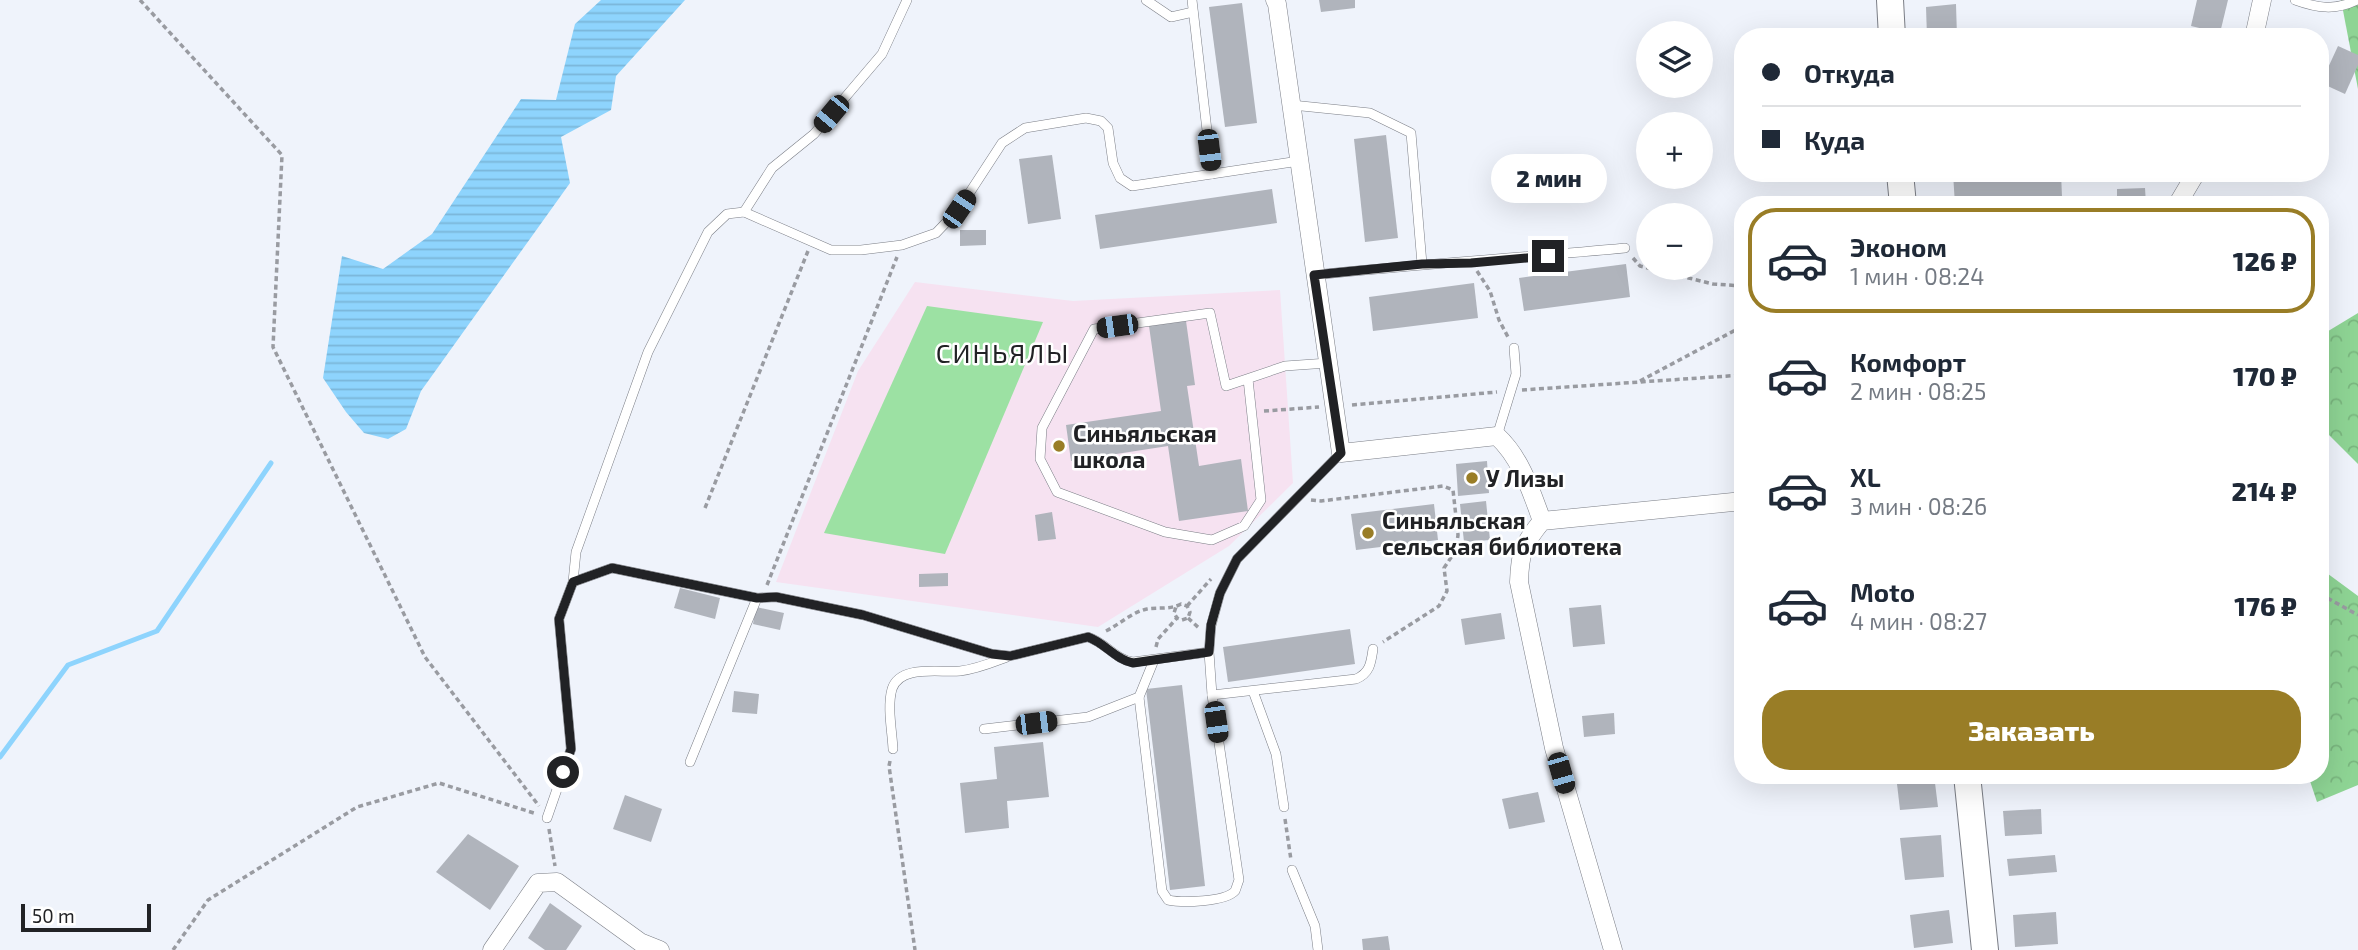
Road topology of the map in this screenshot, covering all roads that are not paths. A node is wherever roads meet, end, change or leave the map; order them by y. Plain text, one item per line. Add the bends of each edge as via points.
1 (906, 0) edge
2 (1146, 0) edge
3 (1192, 0) edge
4 (1890, 0) edge
5 (2262, 0) edge
6 (2295, 0) edge
7 (2357, 0) edge
8 (1277, 1) edge
9 (1193, 12) junction
10 (1892, 28) edge
11 (2256, 28) edge
12 (1292, 105) junction
13 (1299, 161) junction
14 (1212, 174) junction
15 (744, 212) junction
16 (1625, 248) road end
17 (1422, 264) junction
18 (1314, 275) junction
19 (1514, 348) road end
20 (1328, 363) junction
21 (1248, 379) junction
22 (1497, 436) junction
23 (1341, 453) junction
24 (1734, 502) edge
25 (1542, 521) junction
26 (573, 582) junction
27 (760, 598) junction
28 (1373, 649) road end
29 (1209, 652) junction
30 (1010, 656) junction
31 (1154, 660) junction
32 (1253, 691) junction
33 (1212, 695) junction
34 (1139, 697) junction
35 (984, 729) dead end
36 (893, 748) road end
37 (690, 762) dead end
38 (1968, 784) edge
39 (1283, 807) road end
40 (547, 818) road end
41 (1292, 870) road end
42 (492, 950) edge
43 (660, 950) edge
44 (1318, 950) edge
45 (1613, 950) edge
46 (1985, 950) edge

1 - 15 lane via 883,54 814,135 772,168
2 - 9 lane via 1171,17
3 - 9 lane
4 - 10 street
5 - 11 street
6 - 7 lane via 2317,8
8 - 12 street
9 - 14 lane
12 - 13 street
12 - 17 lane via 1370,113 1411,133
13 - 14 lane
13 - 18 street
14 - 15 lane via 1132,186 1120,178 1113,163 1108,128 1086,118 1025,128 1002,143 959,209 936,233 902,245 831,250
15 - 26 lane via 727,214 708,232 648,352 576,552
16 - 17 lane
17 - 18 lane
18 - 20 street
19 - 22 lane via 1516,374
20 - 21 lane via 1285,366
20 - 23 street
21 - 21 lane via 1261,500 1244,526 1212,540 1165,532 1057,492 1040,459 1042,428 1094,329 1210,313 1226,386
22 - 23 street
22 - 25 street via 1528,481
23 - 29 lane via 1237,559 1220,593
24 - 25 street
25 - 45 street via 1525,541 1519,582 1554,748
26 - 27 lane via 612,568
26 - 40 lane via 559,619 571,749
27 - 30 lane via 776,597 863,615
27 - 37 lane
28 - 32 lane via 1370,667 1356,679
29 - 31 lane
29 - 33 lane
30 - 31 lane via 1088,637 1125,661
30 - 36 lane via 983,667 901,677 890,700
31 - 34 lane
32 - 33 lane
32 - 39 lane via 1276,754
33 - 34 lane via 1239,880 1235,890 1223,898 1177,902 1168,900 1162,891
34 - 35 lane via 1088,717
38 - 46 street
41 - 44 lane via 1315,926
42 - 43 street via 538,883 557,882 640,942

